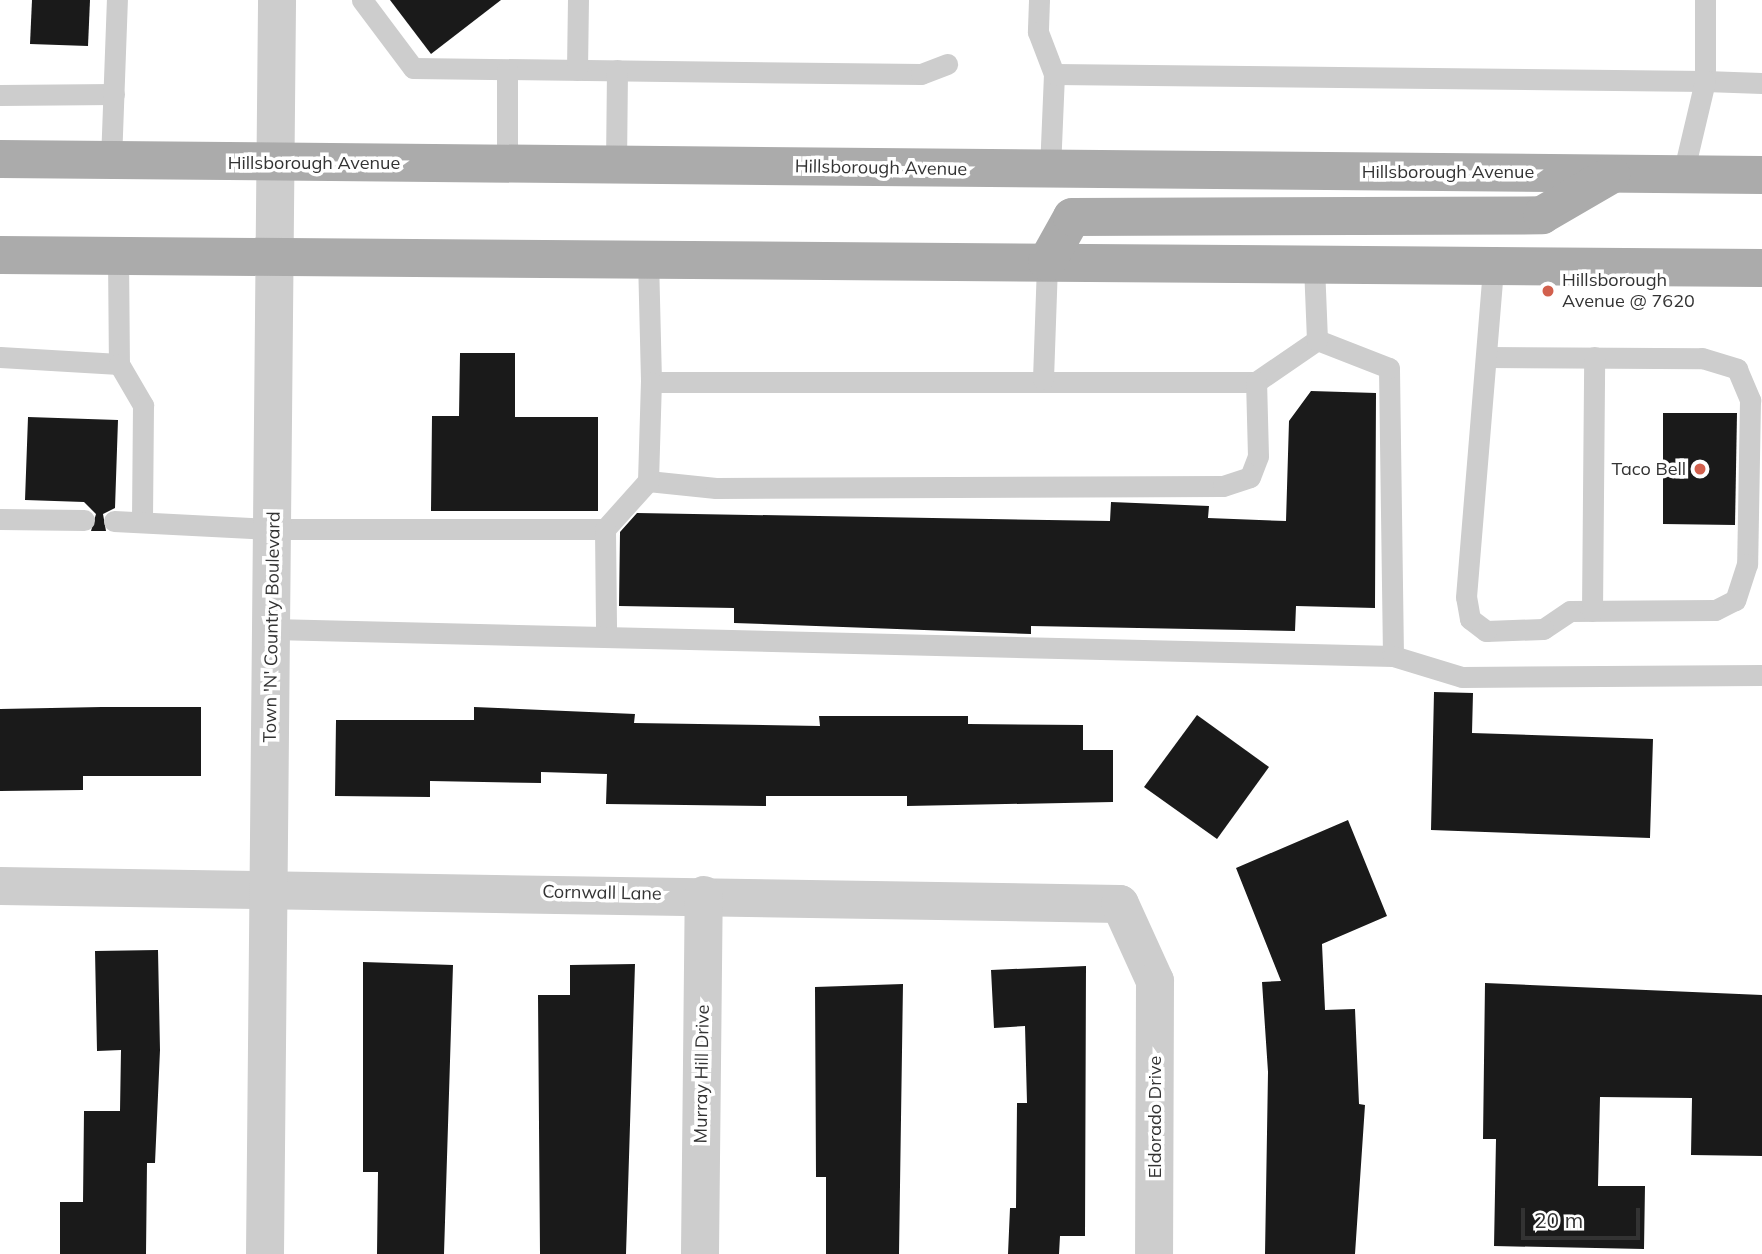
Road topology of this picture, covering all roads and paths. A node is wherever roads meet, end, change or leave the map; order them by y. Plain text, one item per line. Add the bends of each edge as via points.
1 (117, 0) edge
2 (277, 0) edge
3 (362, 0) edge
4 (578, 0) edge
5 (1039, 0) edge
6 (1706, 0) edge
7 (947, 64) dead end
8 (507, 70) junction
9 (578, 70) junction
10 (617, 70) junction
11 (1054, 74) junction
12 (1705, 81) junction
13 (1762, 83) edge
14 (114, 94) junction
15 (0, 95) edge
16 (0, 159) edge
17 (111, 161) junction
18 (278, 163) junction
19 (507, 164) junction
20 (616, 165) junction
21 (1050, 169) junction
22 (1612, 174) junction
23 (1683, 174) junction
24 (1762, 175) edge
25 (1762, 246) edge
26 (0, 255) edge
27 (118, 255) junction
28 (276, 255) junction
29 (648, 258) junction
30 (1047, 262) junction
31 (1314, 264) junction
32 (1493, 266) junction
33 (1744, 268) edge
34 (1317, 340) junction
35 (0, 357) edge
36 (1486, 357) junction
37 (1594, 357) junction
38 (119, 364) junction
39 (1043, 379) junction
40 (650, 382) junction
41 (1256, 382) junction
42 (648, 481) junction
43 (0, 519) edge
44 (84, 520) dead end
45 (114, 521) dead end
46 (142, 521) junction
47 (274, 529) junction
48 (605, 529) junction
49 (1592, 611) junction
50 (272, 629) junction
51 (606, 633) junction
52 (1393, 656) junction
53 (1762, 675) edge
54 (0, 886) edge
55 (270, 889) junction
56 (704, 895) junction
57 (1155, 981) joint
58 (265, 1254) edge
59 (700, 1254) edge
60 (1154, 1254) edge

1 - 14 lane
2 - 18 street, Town 'N' Country Boulevard
3 - 8 lane via 413,68
4 - 9 lane
5 - 11 lane via 1038,32
6 - 12 lane
7 - 10 lane via 920,74
8 - 9 lane
8 - 19 lane
9 - 10 lane
10 - 20 lane
11 - 12 lane
11 - 21 lane
12 - 13 lane
12 - 23 lane
14 - 15 lane
14 - 17 lane
16 - 17 main road, Hillsborough Avenue
17 - 18 main road, Hillsborough Avenue
18 - 19 main road, Hillsborough Avenue
18 - 28 street, Town 'N' Country Boulevard
19 - 20 main road, Hillsborough Avenue
20 - 21 main road, Hillsborough Avenue
21 - 22 main road, Hillsborough Avenue
22 - 23 main road, Hillsborough Avenue
22 - 30 main road via 1542,215 1072,217
23 - 24 main road, Hillsborough Avenue
25 - 33 main road
26 - 27 main road
27 - 28 main road
27 - 38 lane
28 - 29 main road
28 - 47 street, Town 'N' Country Boulevard
29 - 30 main road
29 - 40 lane
30 - 31 main road
30 - 39 lane
31 - 32 main road
31 - 34 lane
32 - 33 main road
32 - 36 lane
34 - 41 lane
34 - 52 lane via 1389,368
35 - 38 lane
36 - 37 lane
36 - 49 lane via 1470,620 1486,631 1543,629 1570,611
37 - 49 lane
37 - 49 lane via 1702,358 1737,369 1750,400 1747,564 1735,600 1715,610
38 - 46 lane via 143,405
39 - 40 lane
39 - 41 lane
40 - 42 lane
41 - 42 lane via 1258,456 1250,477 1223,486 716,488
42 - 48 lane
43 - 44 lane
45 - 46 lane
46 - 47 lane
47 - 48 lane
47 - 50 street, Town 'N' Country Boulevard
48 - 51 lane
50 - 51 lane
50 - 55 street, Town 'N' Country Boulevard
51 - 52 lane
52 - 53 lane via 1462,677
54 - 55 street, Cornwall Lane
55 - 56 street, Cornwall Lane
55 - 58 street, Town 'N' Country Boulevard
56 - 57 street, Cornwall Lane via 1120,904
56 - 59 street, Murray Hill Drive
57 - 60 street, Eldorado Drive

